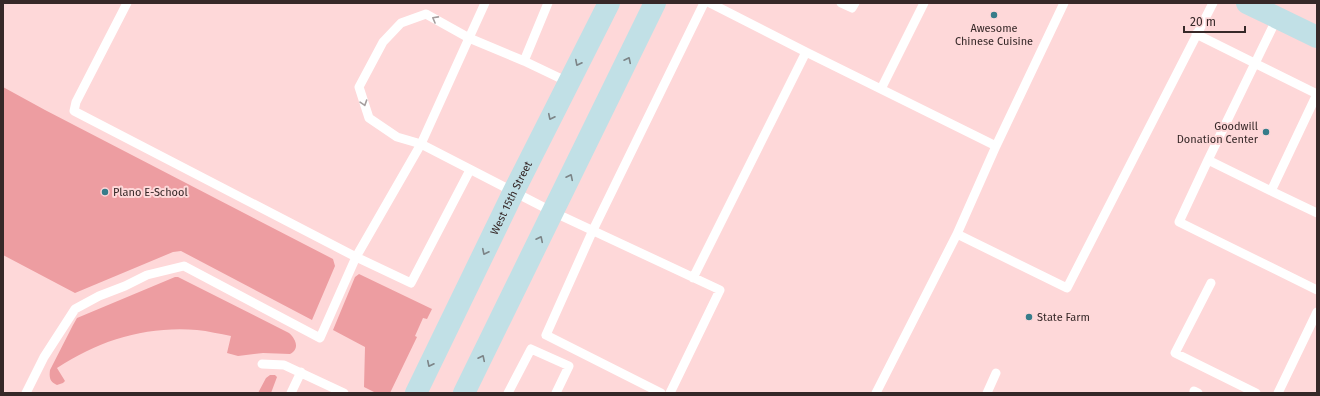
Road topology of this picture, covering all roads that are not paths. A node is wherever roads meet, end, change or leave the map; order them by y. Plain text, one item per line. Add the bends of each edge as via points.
1 (127, 3) edge
2 (486, 3) edge
3 (548, 3) edge
4 (609, 3) edge
5 (655, 3) edge
6 (704, 3) edge
7 (710, 3) edge
8 (841, 3) edge
9 (855, 3) edge
10 (924, 3) edge
11 (1064, 3) edge
12 (1213, 3) edge
13 (1247, 3) edge
14 (1277, 18) junction
15 (1196, 34) junction
16 (1317, 37) edge
17 (469, 38) junction
18 (806, 52) junction
19 (524, 61) junction
20 (1254, 63) junction
21 (568, 82) junction
22 (881, 89) junction
23 (1317, 94) edge
24 (421, 144) junction
25 (996, 146) junction
26 (1208, 160) junction
27 (470, 170) junction
28 (1271, 191) junction
29 (514, 192) junction
30 (553, 212) junction
31 (1317, 212) edge
32 (593, 230) junction
33 (957, 234) junction
34 (356, 257) junction
35 (693, 278) junction
36 (1211, 283) dead end
37 (1317, 290) edge
38 (1317, 312) edge
39 (262, 364) dead end
40 (301, 372) junction
41 (996, 373) dead end
42 (26, 393) edge
43 (291, 393) edge
44 (344, 393) edge
45 (416, 393) edge
46 (464, 393) edge
47 (508, 393) edge
48 (556, 393) edge
49 (661, 393) edge
50 (670, 393) edge
51 (876, 393) edge
52 (987, 393) edge
53 (1194, 393) edge
54 (1198, 393) edge
55 (1256, 393) edge
56 (1278, 393) edge

1 - 34 lane via 76,102 74,111
2 - 17 lane
3 - 19 lane
4 -> 21 main road, West 15th Street
30 -> 5 main road
6 - 32 lane
7 - 18 lane
8 - 9 lane via 852,8
10 - 22 lane
11 - 25 lane
12 - 15 lane
13 - 14 main road
14 - 16 main road
14 - 20 lane
15 - 20 lane
15 - 33 lane via 1067,288
17 - 19 lane
17 - 24 lane
17 -> 24 lane via 426,14 401,23 383,42 359,87 369,118 397,136
18 - 22 lane
18 - 35 lane
19 - 21 lane
20 - 23 lane
20 - 26 lane
21 -> 29 main road, West 15th Street
22 - 25 lane
23 - 28 lane
24 - 27 lane
24 - 34 lane
25 - 33 lane
26 - 28 lane
26 - 37 lane via 1179,222
27 - 29 lane
27 - 34 lane via 411,283
28 - 31 lane
29 - 30 lane
29 -> 45 main road, West 15th Street
30 - 32 lane
46 -> 30 main road
32 - 35 lane
32 - 49 lane via 546,335
33 - 51 lane
34 - 42 lane via 320,338 184,266 147,275 75,309 44,357
35 - 50 lane via 720,290
36 - 55 lane via 1175,353
38 - 56 lane
39 - 40 lane via 284,366
40 - 43 lane
40 - 44 lane
41 - 52 lane
47 - 48 lane via 531,349 569,366
53 - 54 lane

